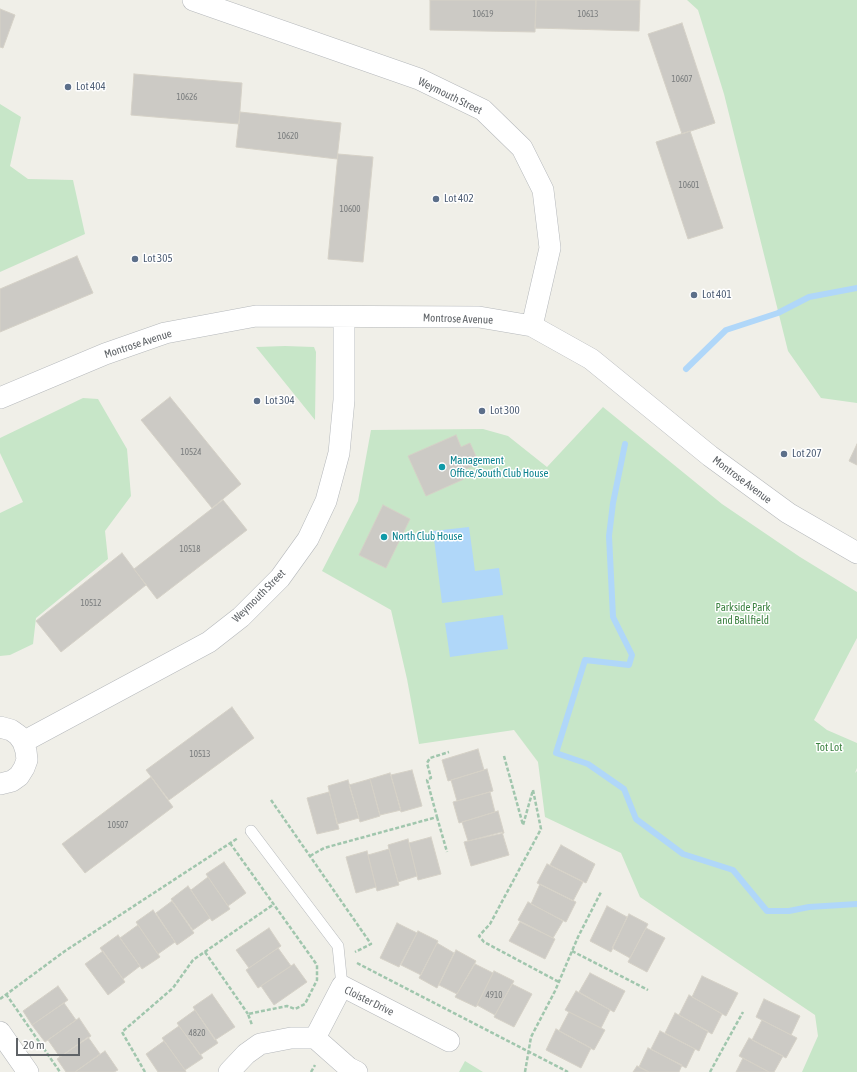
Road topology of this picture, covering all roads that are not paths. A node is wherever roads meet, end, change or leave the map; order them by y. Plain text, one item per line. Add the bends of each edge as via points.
1 (193, 0) edge
2 (344, 317) junction
3 (532, 326) junction
4 (0, 398) edge
5 (857, 552) edge
6 (0, 727) edge
7 (24, 742) junction
8 (0, 784) edge
9 (251, 831) road end
10 (342, 986) junction
11 (0, 1032) edge
12 (315, 1038) junction
13 (448, 1041) dead end
14 (28, 1072) edge
15 (229, 1072) edge
16 (357, 1072) edge

1 - 3 street, Weymouth Street via 419,80 483,110 522,148 543,190 550,248
2 - 3 street, Montrose Avenue via 479,317
2 - 4 street, Montrose Avenue via 256,316 165,333 105,354
2 - 7 street, Weymouth Street via 344,400 339,453 326,501 308,539 280,578 241,617 209,642
3 - 5 street, Montrose Avenue via 591,358 710,456 788,513
6 - 7 street via 10,730
7 - 8 street via 24,768 12,781
9 - 10 lane via 338,946
10 - 12 street, Cloister Drive
10 - 13 street, Cloister Drive
11 - 14 street
12 - 15 street via 291,1038 260,1044
12 - 16 street

